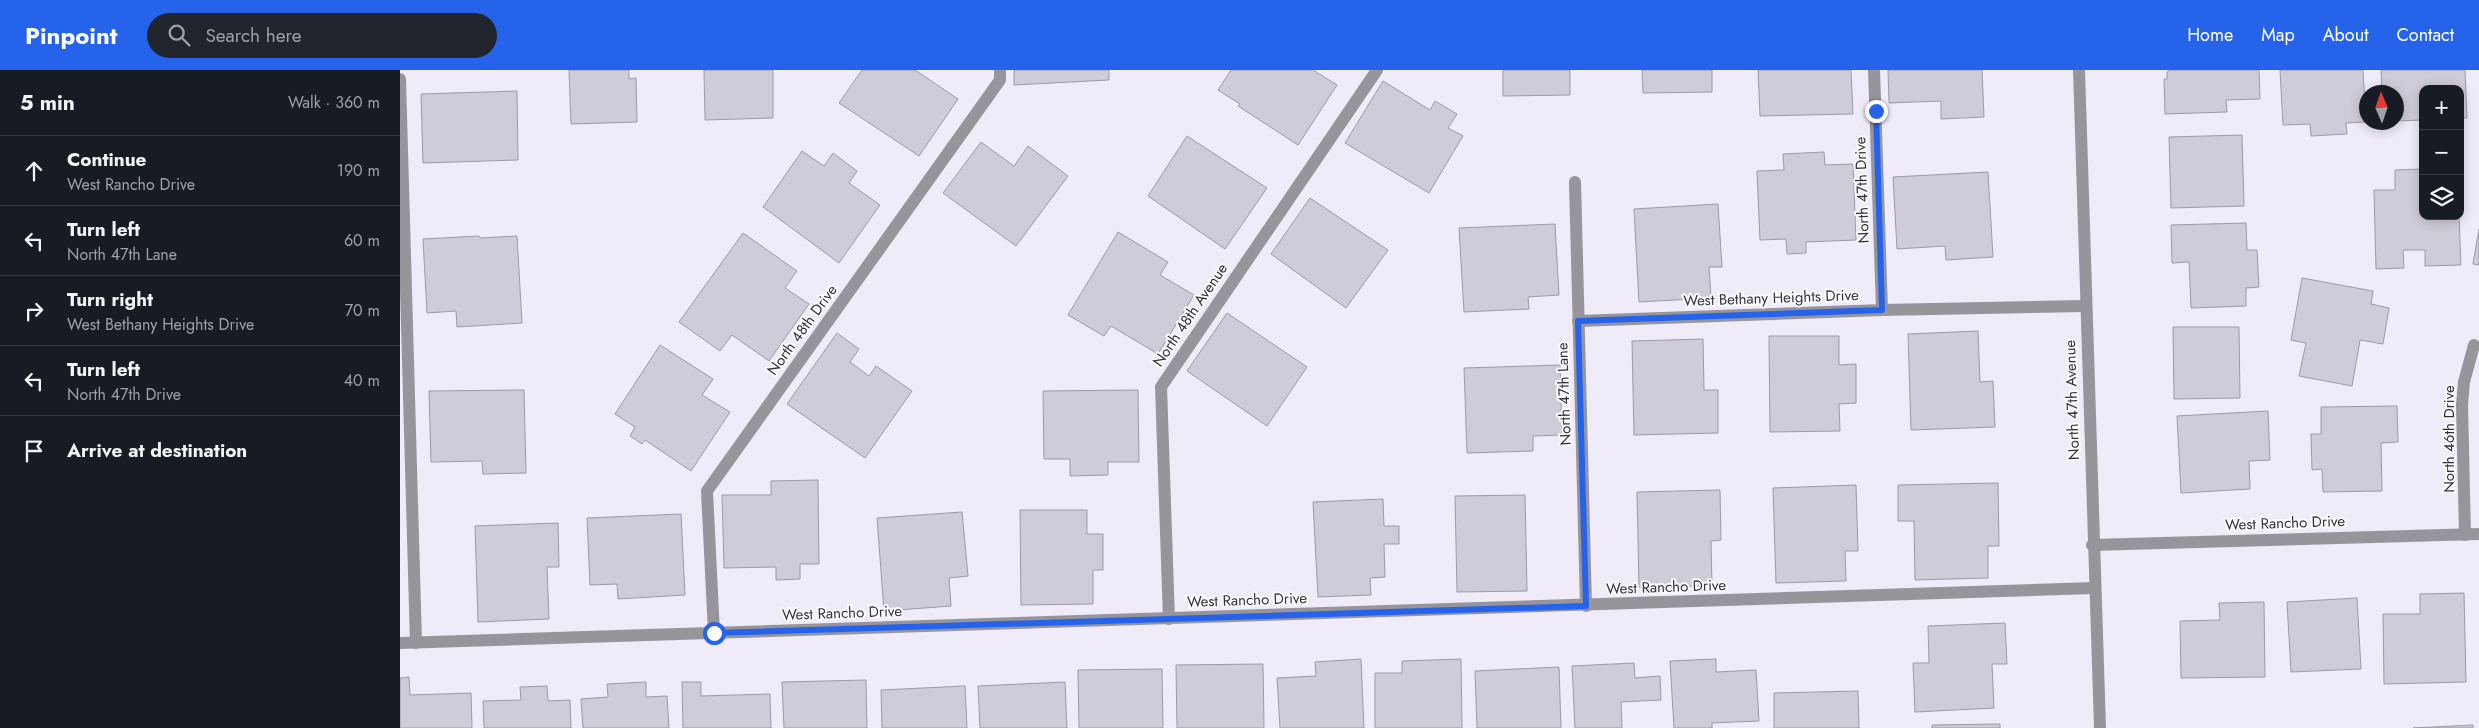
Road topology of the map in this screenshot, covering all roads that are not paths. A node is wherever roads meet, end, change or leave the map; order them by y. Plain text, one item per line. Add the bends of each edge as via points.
1 (1000, 70) edge
2 (1377, 70) edge
3 (1874, 70) edge
4 (2079, 70) edge
5 (400, 79) edge
6 (1575, 182) dead end
7 (2085, 306) junction
8 (1882, 310) junction
9 (1578, 321) junction
10 (2474, 345) dead end
11 (2465, 534) junction
12 (2479, 534) edge
13 (2092, 544) junction
14 (2094, 588) junction
15 (1586, 606) junction
16 (1169, 619) junction
17 (714, 633) junction
18 (400, 643) edge
19 (416, 643) junction
20 (2100, 728) edge

1 - 17 street, North 48th Drive via 1000,80 706,491
2 - 16 street, North 48th Avenue via 1161,387
3 - 8 street, North 47th Drive
4 - 7 street, North 47th Avenue
5 - 19 street
6 - 9 street, North 47th Lane
7 - 8 street, West Bethany Heights Drive
7 - 13 street, North 47th Avenue
8 - 9 street, West Bethany Heights Drive
9 - 15 street, North 47th Lane
10 - 11 street, North 46th Drive via 2464,382 2462,405
11 - 12 street, West Rancho Drive
11 - 13 street, West Rancho Drive
13 - 14 street, North 47th Avenue
14 - 15 street, West Rancho Drive
14 - 20 street, North 47th Avenue
15 - 16 street, West Rancho Drive
16 - 17 street, West Rancho Drive
17 - 19 street, West Rancho Drive
18 - 19 street, West Rancho Drive

